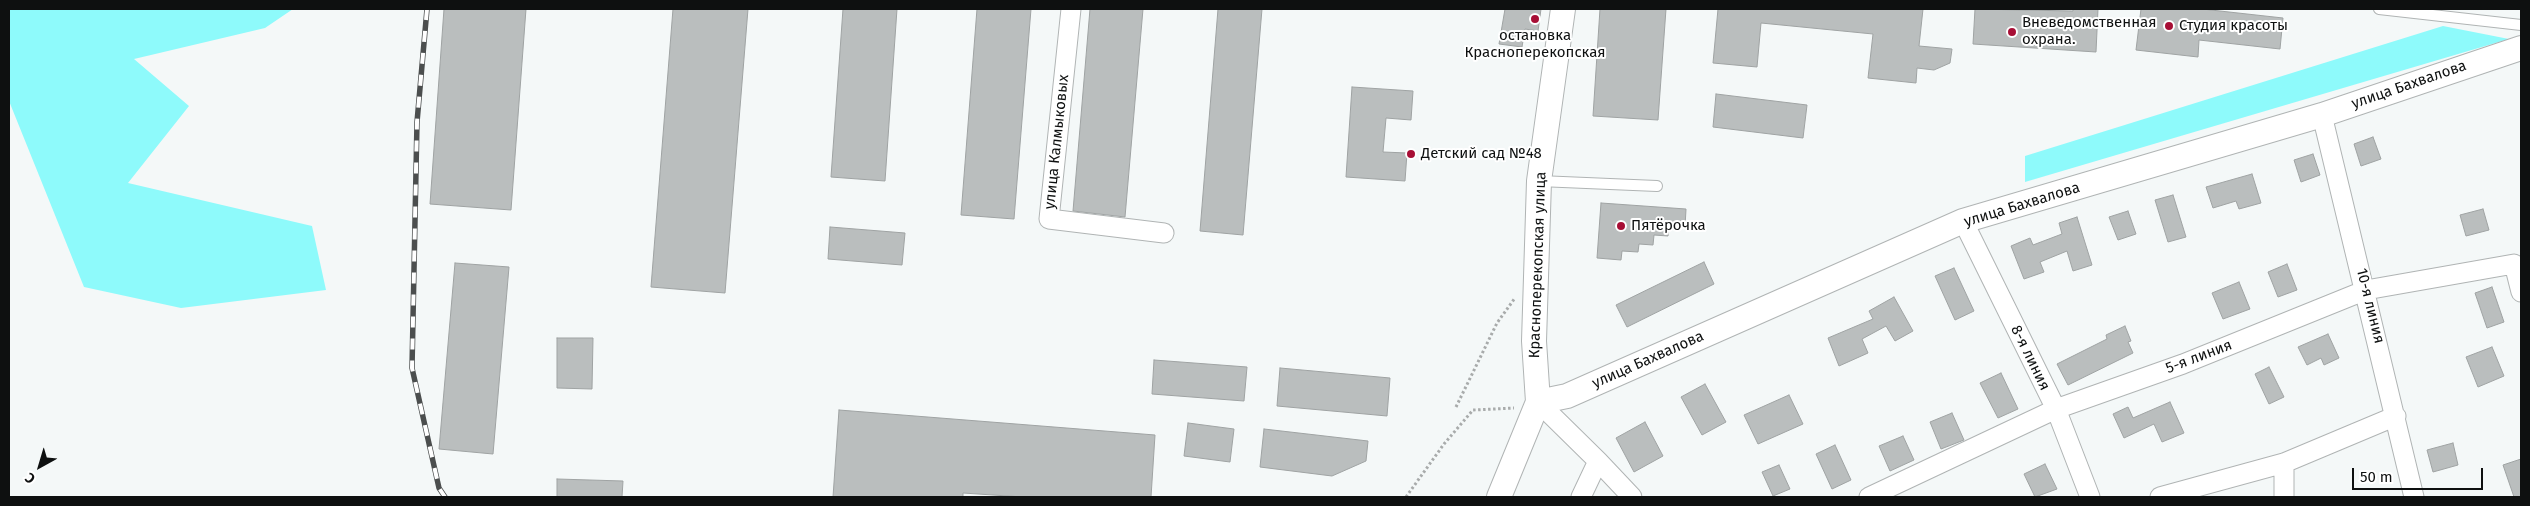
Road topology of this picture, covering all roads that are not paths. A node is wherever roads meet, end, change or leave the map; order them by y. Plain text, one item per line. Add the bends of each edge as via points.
1 (1071, 9) edge
2 (1563, 9) edge
3 (2379, 9) edge
4 (2521, 25) edge
5 (2521, 48) edge
6 (2322, 115) junction
7 (1539, 182) junction
8 (1657, 186) dead end
9 (1963, 222) junction
10 (1164, 234) dead end
11 (2366, 290) junction
12 (2521, 292) edge
13 (1538, 402) junction
14 (2056, 409) junction
15 (2396, 416) junction
16 (1598, 461) junction
17 (2284, 463) junction
18 (1496, 495) edge
19 (1581, 497) edge
20 (1632, 497) edge
21 (1869, 497) edge
22 (2090, 497) edge
23 (2160, 497) edge
24 (2284, 497) edge
25 (2414, 497) edge

1 - 10 street, улица Калмыковых via 1049,219
2 - 7 street, Красноперекопская улица
3 - 4 lane
5 - 6 street, улица Бахвалова
6 - 9 street, улица Бахвалова
6 - 11 street, 10-я линия
7 - 8 lane
7 - 13 street, Красноперекопская улица via 1534,341
9 - 13 street, улица Бахвалова via 1567,396
9 - 14 street, 8-я линия
11 - 12 street, 5-я линия via 2514,264
11 - 14 street, 5-я линия via 2183,364
11 - 15 street, 10-я линия
13 - 16 street
13 - 18 street
14 - 21 street, 5-я линия
14 - 22 street, 8-я линия
15 - 17 street
15 - 25 street, 10-я линия
16 - 19 street
16 - 20 street
17 - 23 street
17 - 24 street

